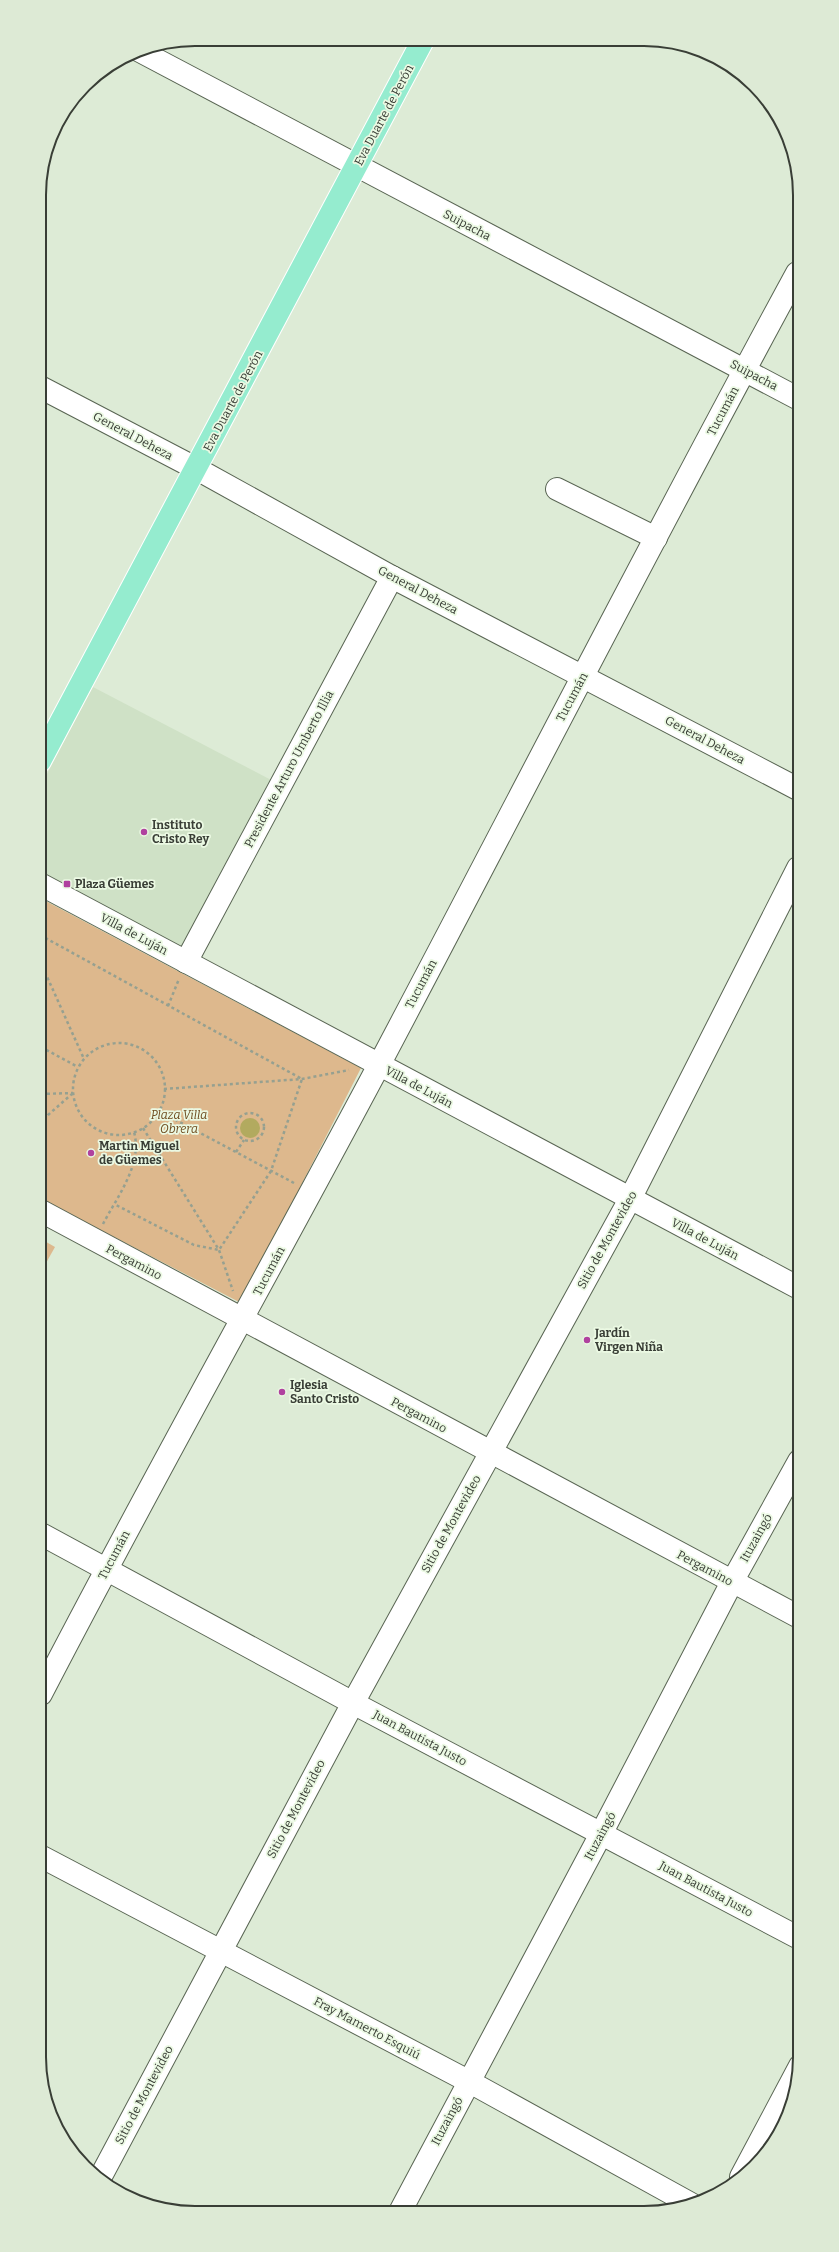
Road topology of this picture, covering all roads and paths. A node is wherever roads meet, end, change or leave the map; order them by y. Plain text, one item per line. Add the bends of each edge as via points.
1 (420, 46) edge
2 (146, 54) edge
3 (357, 167) junction
4 (793, 280) edge
5 (744, 370) junction
6 (46, 390) edge
7 (793, 396) edge
8 (197, 469) junction
9 (557, 489) dead end
10 (656, 538) junction
11 (392, 577) junction
12 (583, 676) junction
13 (46, 750) edge
14 (793, 786) edge
15 (793, 878) edge
16 (46, 887) edge
17 (46, 938) edge
18 (186, 962) junction
19 (46, 974) edge
20 (168, 1006) junction
21 (46, 1050) edge
22 (84, 1059) junction
23 (379, 1065) junction
24 (78, 1067) junction
25 (302, 1079) junction
26 (164, 1089) junction
27 (73, 1093) junction
28 (46, 1094) edge
29 (159, 1111) junction
30 (46, 1118) edge
31 (143, 1128) junction
32 (134, 1132) junction
33 (244, 1140) junction
34 (236, 1152) junction
35 (271, 1171) junction
36 (311, 1192) junction
37 (630, 1199) junction
38 (114, 1204) junction
39 (46, 1215) edge
40 (95, 1241) junction
41 (219, 1250) junction
42 (793, 1285) edge
43 (233, 1292) dead end
44 (243, 1320) junction
45 (490, 1453) junction
46 (793, 1472) edge
47 (46, 1537) edge
48 (106, 1569) junction
49 (732, 1582) junction
50 (793, 1614) edge
51 (46, 1686) edge
52 (353, 1703) junction
53 (601, 1834) junction
54 (46, 1859) edge
55 (793, 1934) edge
56 (220, 1951) junction
57 (468, 2081) junction
58 (790, 2084) edge
59 (749, 2162) edge
60 (102, 2174) edge
61 (684, 2200) edge
62 (403, 2206) edge

1 - 3 main road, Eva Duarte de Perón
2 - 3 street, Suipacha
3 - 5 street, Suipacha
3 - 8 main road, Eva Duarte de Perón
4 - 5 street, Tucumán
5 - 7 street, Suipacha
5 - 10 street, Tucumán
6 - 8 street, General Deheza
8 - 11 street, General Deheza
8 - 13 main road, Eva Duarte de Perón
9 - 10 street
10 - 12 street, Tucumán
11 - 12 street, General Deheza
11 - 18 street, Presidente Arturo Umberto Illia
12 - 14 street, General Deheza
12 - 23 street, Tucumán
15 - 37 street, Sitio de Montevideo
16 - 18 street, Villa de Luján
17 - 20 path
18 - 20 path
18 - 23 street, Villa de Luján
19 - 22 path
20 - 25 path
21 - 24 path
22 - 24 path
22 - 26 path via 94,1050 107,1044 121,1043 134,1046 146,1052 156,1062 162,1075
23 - 25 path
23 - 36 street, Tucumán
23 - 37 street, Villa de Luján
24 - 27 path
25 - 26 path
25 - 35 path
26 - 29 path
27 - 28 path
27 - 30 path
27 - 32 path via 76,1106 83,1118 94,1127 106,1133 120,1135
29 - 31 path
29 - 34 path
31 - 32 path
31 - 41 path
32 - 38 path via 136,1147 133,1164
33 - 33 path via 258,1139 264,1131 264,1122 258,1114 244,1113 237,1120 236,1129
33 - 34 path
34 - 35 path
35 - 36 path
35 - 41 path
36 - 44 street, Tucumán
37 - 42 street, Villa de Luján
37 - 45 street, Sitio de Montevideo
38 - 40 path
38 - 41 path via 194,1245
39 - 40 street, Pergamino
40 - 44 street, Pergamino
41 - 43 path
44 - 45 street, Pergamino
44 - 48 street, Tucumán
45 - 49 street, Pergamino
45 - 52 street, Sitio de Montevideo
46 - 49 street, Ituzaingó
47 - 48 street, Juan Bautista Justo
48 - 51 street, Tucumán
48 - 52 street, Juan Bautista Justo
49 - 50 street, Pergamino
49 - 53 street, Ituzaingó
52 - 53 street, Juan Bautista Justo
52 - 56 street, Sitio de Montevideo
53 - 55 street, Juan Bautista Justo
53 - 57 street, Ituzaingó
54 - 56 street, Fray Mamerto Esquiú
56 - 57 street, Fray Mamerto Esquiú
56 - 60 street, Sitio de Montevideo
57 - 61 street, Fray Mamerto Esquiú
57 - 62 street, Ituzaingó
58 - 59 street

